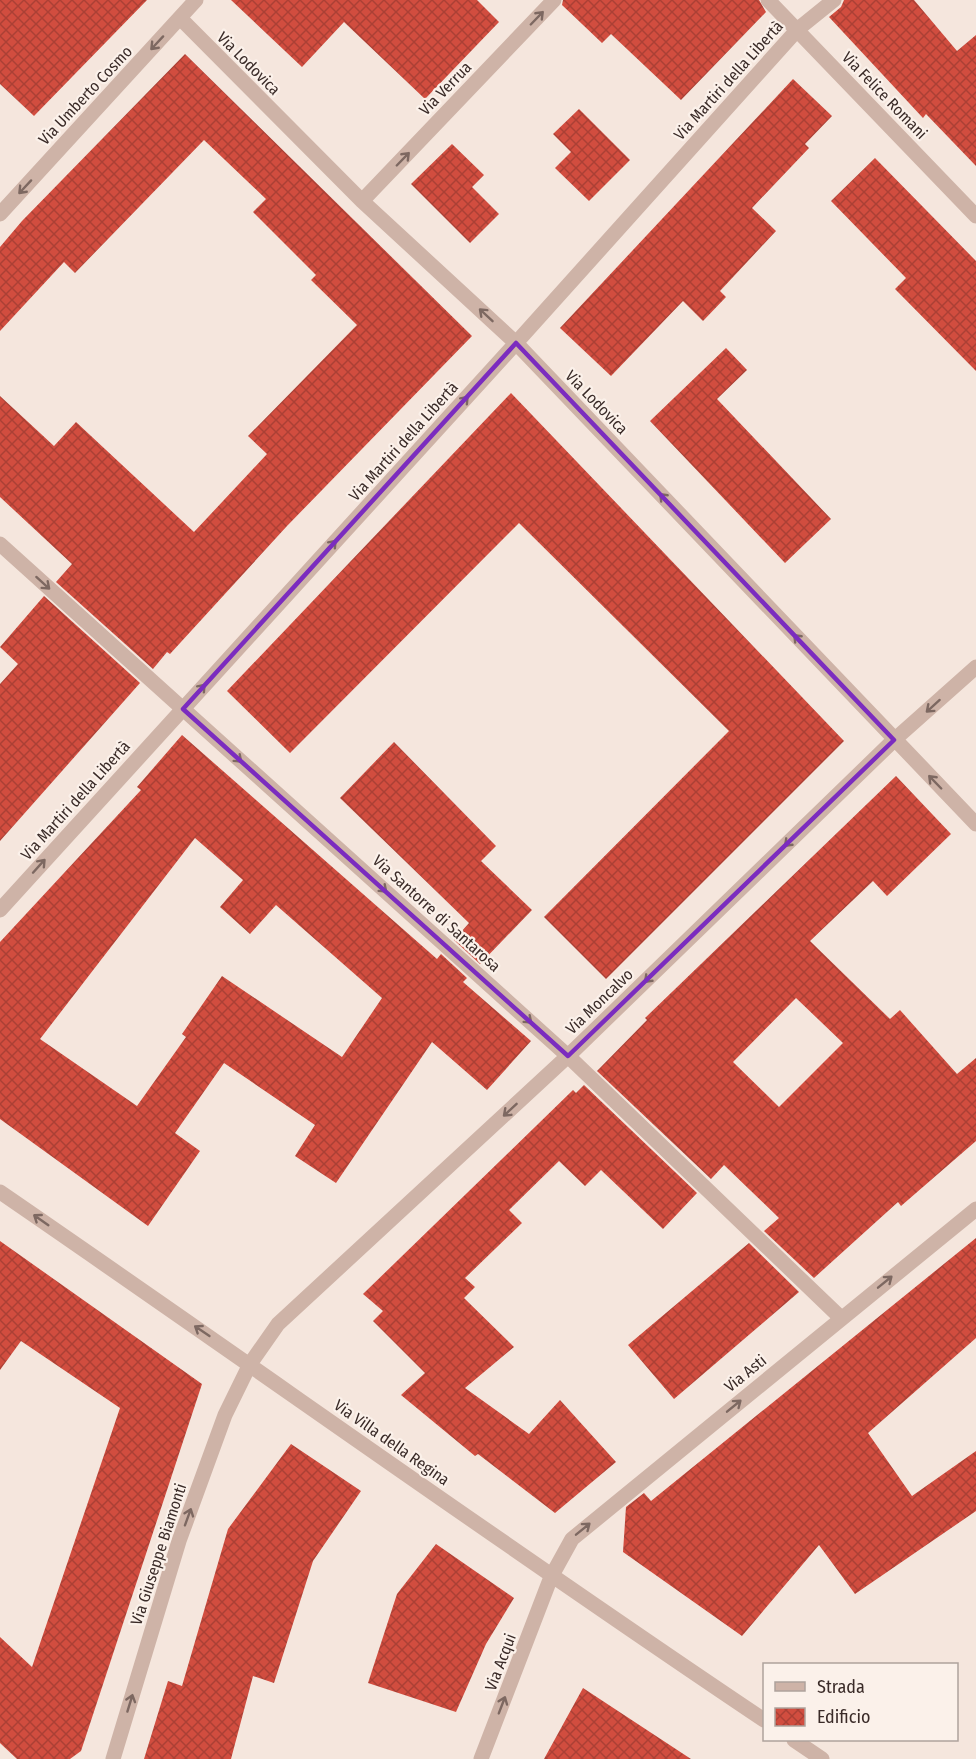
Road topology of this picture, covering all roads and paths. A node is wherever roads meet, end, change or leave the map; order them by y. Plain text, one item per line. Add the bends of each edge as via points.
1 (196, 0) edge
2 (554, 0) edge
3 (768, 0) edge
4 (834, 0) edge
5 (180, 18) junction
6 (798, 29) junction
7 (362, 201) junction
8 (0, 214) edge
9 (976, 216) edge
10 (516, 343) junction
11 (0, 544) edge
12 (976, 667) edge
13 (183, 709) junction
14 (894, 741) junction
15 (976, 824) edge
16 (0, 910) edge
17 (568, 1056) junction
18 (0, 1192) edge
19 (976, 1209) edge
20 (841, 1318) junction
21 (250, 1364) junction
22 (551, 1577) junction
23 (763, 1719) edge
24 (795, 1741) edge
25 (803, 1754) edge
26 (113, 1759) edge
27 (481, 1759) edge
28 (822, 1759) edge

1 - 5 street, Via Umberto Cosmo
7 -> 2 street, Via Verrua
3 - 6 street, Via Felice Romani
4 - 6 street, Via Martiri della Libertà
5 - 7 street, Via Lodovica
5 -> 8 street, Via Umberto Cosmo
6 - 9 street, Via Felice Romani
6 - 10 street, Via Martiri della Libertà
10 -> 7 street, Via Lodovica
13 -> 10 street, Via Martiri della Libertà
14 -> 10 street, Via Lodovica
11 -> 13 street, Via Santorre di Santarosa
12 -> 14 street, Via Moncalvo
16 -> 13 street, Via Martiri della Libertà
13 -> 17 street, Via Santorre di Santarosa
15 -> 14 street, Via Lodovica
14 -> 17 street, Via Moncalvo
17 - 20 street, Via Santorre di Santarosa
17 -> 21 street, Via Moncalvo via 278,1324
21 -> 18 street, Via Villa della Regina
20 -> 19 street, Via Asti
22 -> 20 street, Via Asti via 572,1539
21 - 22 street, Via Villa della Regina
26 -> 21 street, Via Giuseppe Biamonti via 179,1541 225,1415
22 - 23 street, Via Villa della Regina
27 -> 22 street, Via Acqui
24 - 25 street
25 - 28 street

